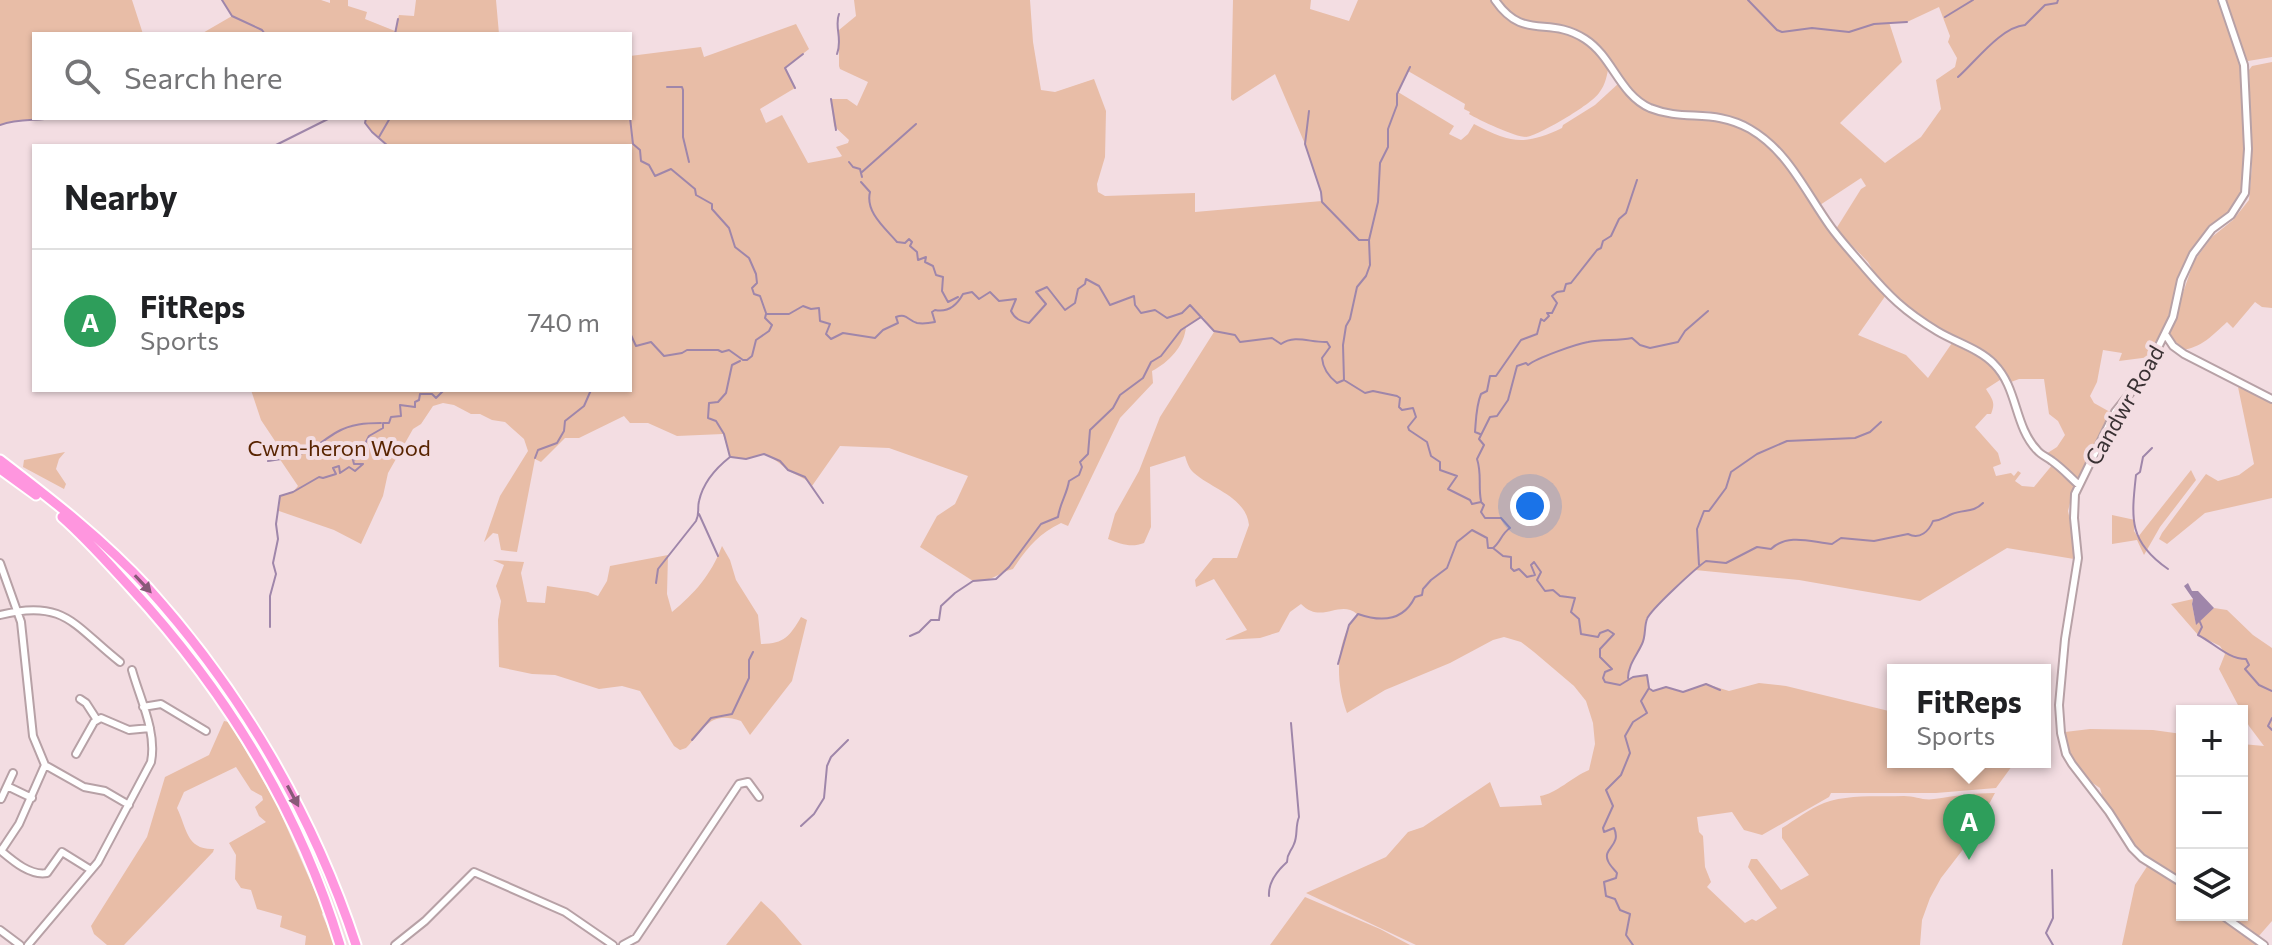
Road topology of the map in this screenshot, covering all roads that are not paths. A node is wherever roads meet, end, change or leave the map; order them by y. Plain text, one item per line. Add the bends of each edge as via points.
1 (1495, 0) edge
2 (2222, 0) edge
3 (2165, 334) junction
4 (2272, 399) edge
5 (0, 460) edge
6 (0, 469) edge
7 (2079, 485) junction
8 (0, 563) edge
9 (16, 611) junction
10 (0, 615) edge
11 (120, 662) dead end
12 (132, 670) dead end
13 (80, 699) dead end
14 (143, 707) junction
15 (97, 720) junction
16 (194, 724) junction
17 (150, 728) junction
18 (206, 731) dead end
19 (193, 736) dead end
20 (76, 754) dead end
21 (45, 765) junction
22 (13, 773) dead end
23 (7, 786) junction
24 (759, 797) dead end
25 (32, 798) junction
26 (1, 799) edge
27 (129, 805) junction
28 (0, 850) edge
29 (91, 870) junction
30 (2176, 879) edge
31 (2230, 921) edge
32 (0, 930) edge
33 (20, 945) edge
34 (28, 945) edge
35 (340, 945) edge
36 (356, 945) edge
37 (395, 945) edge
38 (613, 945) edge
39 (623, 945) edge
40 (2264, 945) edge

1 - 7 street via 1521,24 1572,31 1592,44 1643,105 1672,114 1713,115 1768,141 1835,232 1901,308 1995,365 2037,450
2 - 3 street, Candwr Road via 2245,74 2245,193 2193,254
3 - 4 street via 2184,354
3 - 7 street, Candwr Road via 2144,376 2115,412
5 -> 36 highway via 114,554 205,658 296,802
6 - 35 highway via 77,530 209,681 284,806
7 - 30 street, Candwr Road via 2073,504 2078,558 2059,705 2066,754 2132,848
8 - 9 street
9 - 10 street
9 - 11 street via 68,618
9 - 21 street via 33,736
12 - 14 street
13 - 15 street
14 - 16 street via 161,704
14 - 17 street
15 - 17 street via 129,730
15 - 20 street
16 - 18 street
16 - 19 street
17 - 27 street via 151,762
21 - 25 street
21 - 27 street
22 - 23 street
23 - 25 street
23 - 26 street
24 - 39 street via 748,782 739,784 636,938
25 - 28 street
27 - 29 street
28 - 29 street via 41,874 62,852
29 - 34 street
31 - 40 street
32 - 33 street
37 - 38 street via 474,872 557,907

